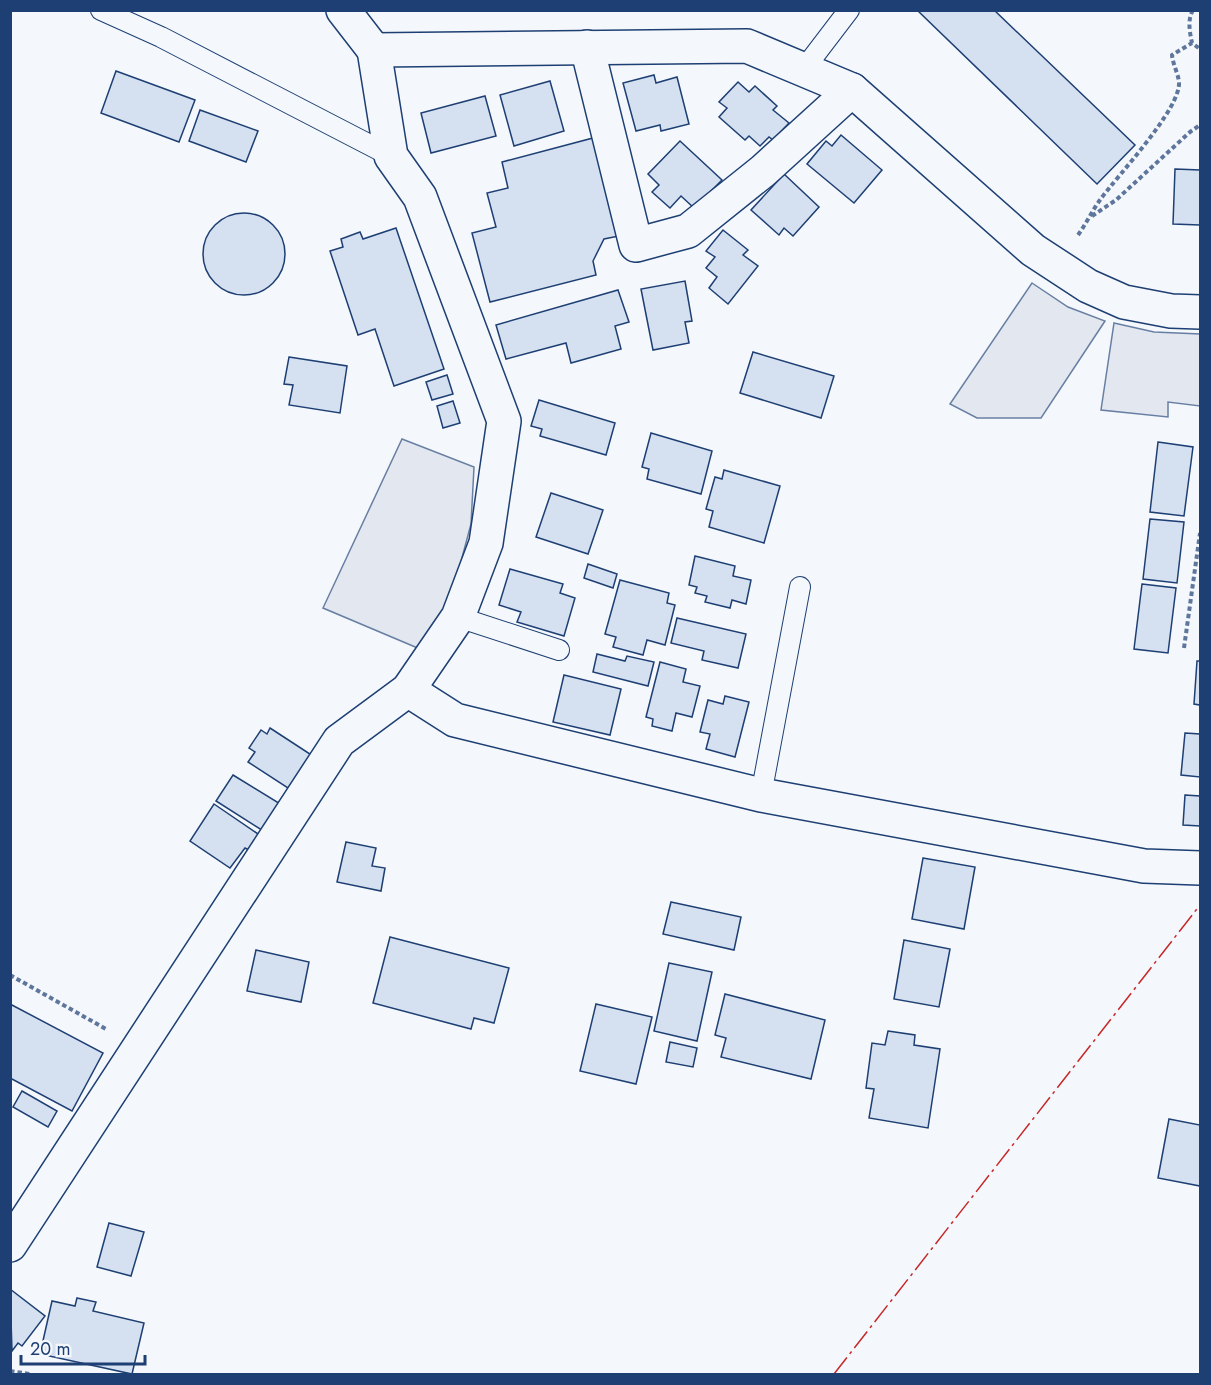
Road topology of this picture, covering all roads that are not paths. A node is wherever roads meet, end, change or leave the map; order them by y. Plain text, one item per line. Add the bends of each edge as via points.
1 (101, 10) edge
2 (343, 10) edge
3 (849, 10) edge
4 (587, 47) junction
5 (374, 50) junction
6 (804, 69) junction
7 (852, 90) junction
8 (391, 156) junction
9 (1200, 312) edge
10 (800, 587) dead end
11 (458, 617) junction
12 (559, 651) dead end
13 (408, 690) junction
14 (761, 795) junction
15 (1200, 868) edge
16 (10, 1245) edge

1 - 8 lane
2 - 5 street
3 - 6 lane
4 - 5 street
4 - 6 street via 747,46
4 - 7 street via 636,245 688,231 763,171
5 - 8 street
6 - 7 street
7 - 9 street via 1033,250 1088,286 1124,303
8 - 11 street via 420,197 504,421 486,543
10 - 14 lane
11 - 12 lane
11 - 13 street
13 - 14 street via 455,720
13 - 16 street via 339,741
14 - 15 street via 1144,866

